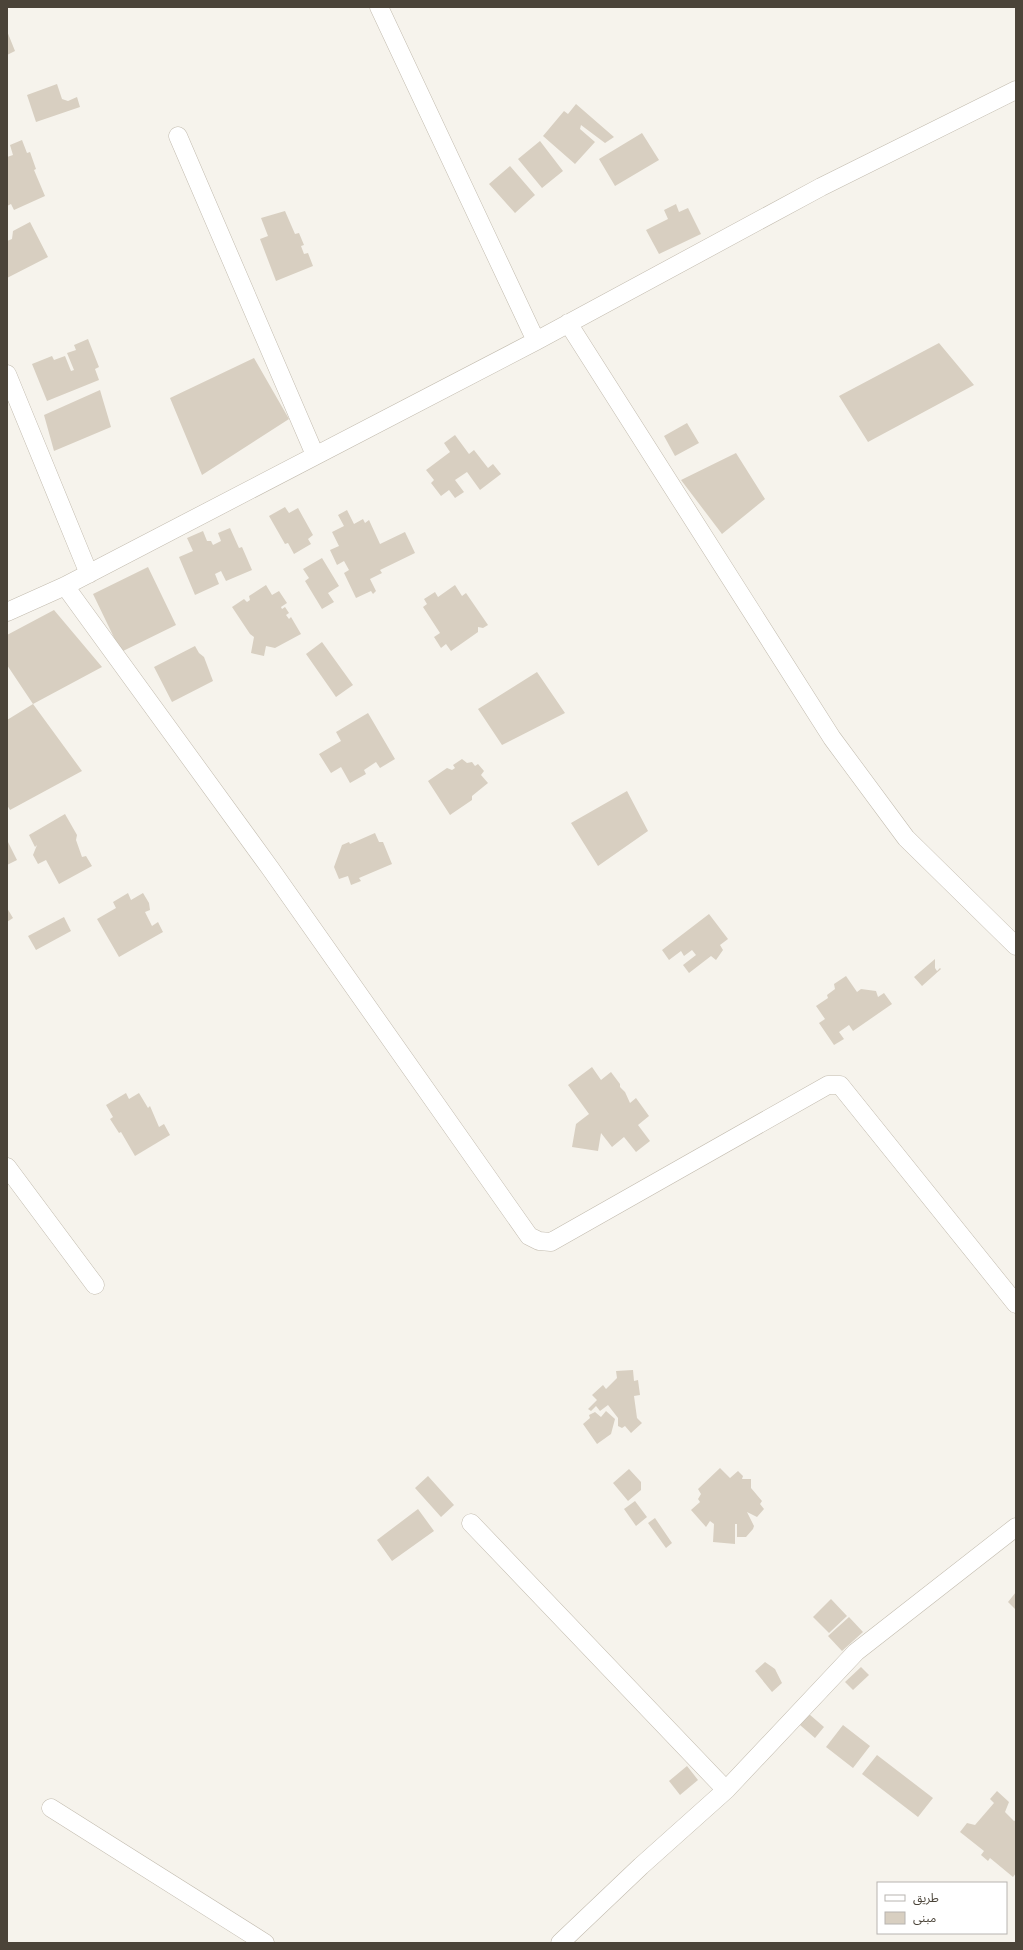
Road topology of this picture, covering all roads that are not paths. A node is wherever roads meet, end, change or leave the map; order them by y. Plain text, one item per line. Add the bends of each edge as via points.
1 (379, 7) edge
2 (1016, 90) edge
3 (178, 136) dead end
4 (568, 323) junction
5 (536, 341) junction
6 (7, 374) edge
7 (315, 455) junction
8 (88, 574) junction
9 (65, 586) junction
10 (7, 612) edge
11 (1016, 946) edge
12 (7, 1167) edge
13 (94, 1285) dead end
14 (1016, 1304) edge
15 (471, 1522) dead end
16 (1016, 1528) edge
17 (726, 1790) junction
18 (51, 1808) dead end
19 (265, 1943) edge
20 (560, 1943) edge

1 - 5 street
2 - 4 street via 821,187
3 - 7 street
4 - 5 street
4 - 11 street via 832,738 906,838
5 - 7 street
6 - 8 street
7 - 8 street
8 - 9 street
9 - 10 street
9 - 14 street via 274,874 529,1236 539,1241 551,1242 828,1085 834,1084 840,1085
12 - 13 street
15 - 17 street
16 - 17 street via 856,1652
17 - 20 street
18 - 19 street

